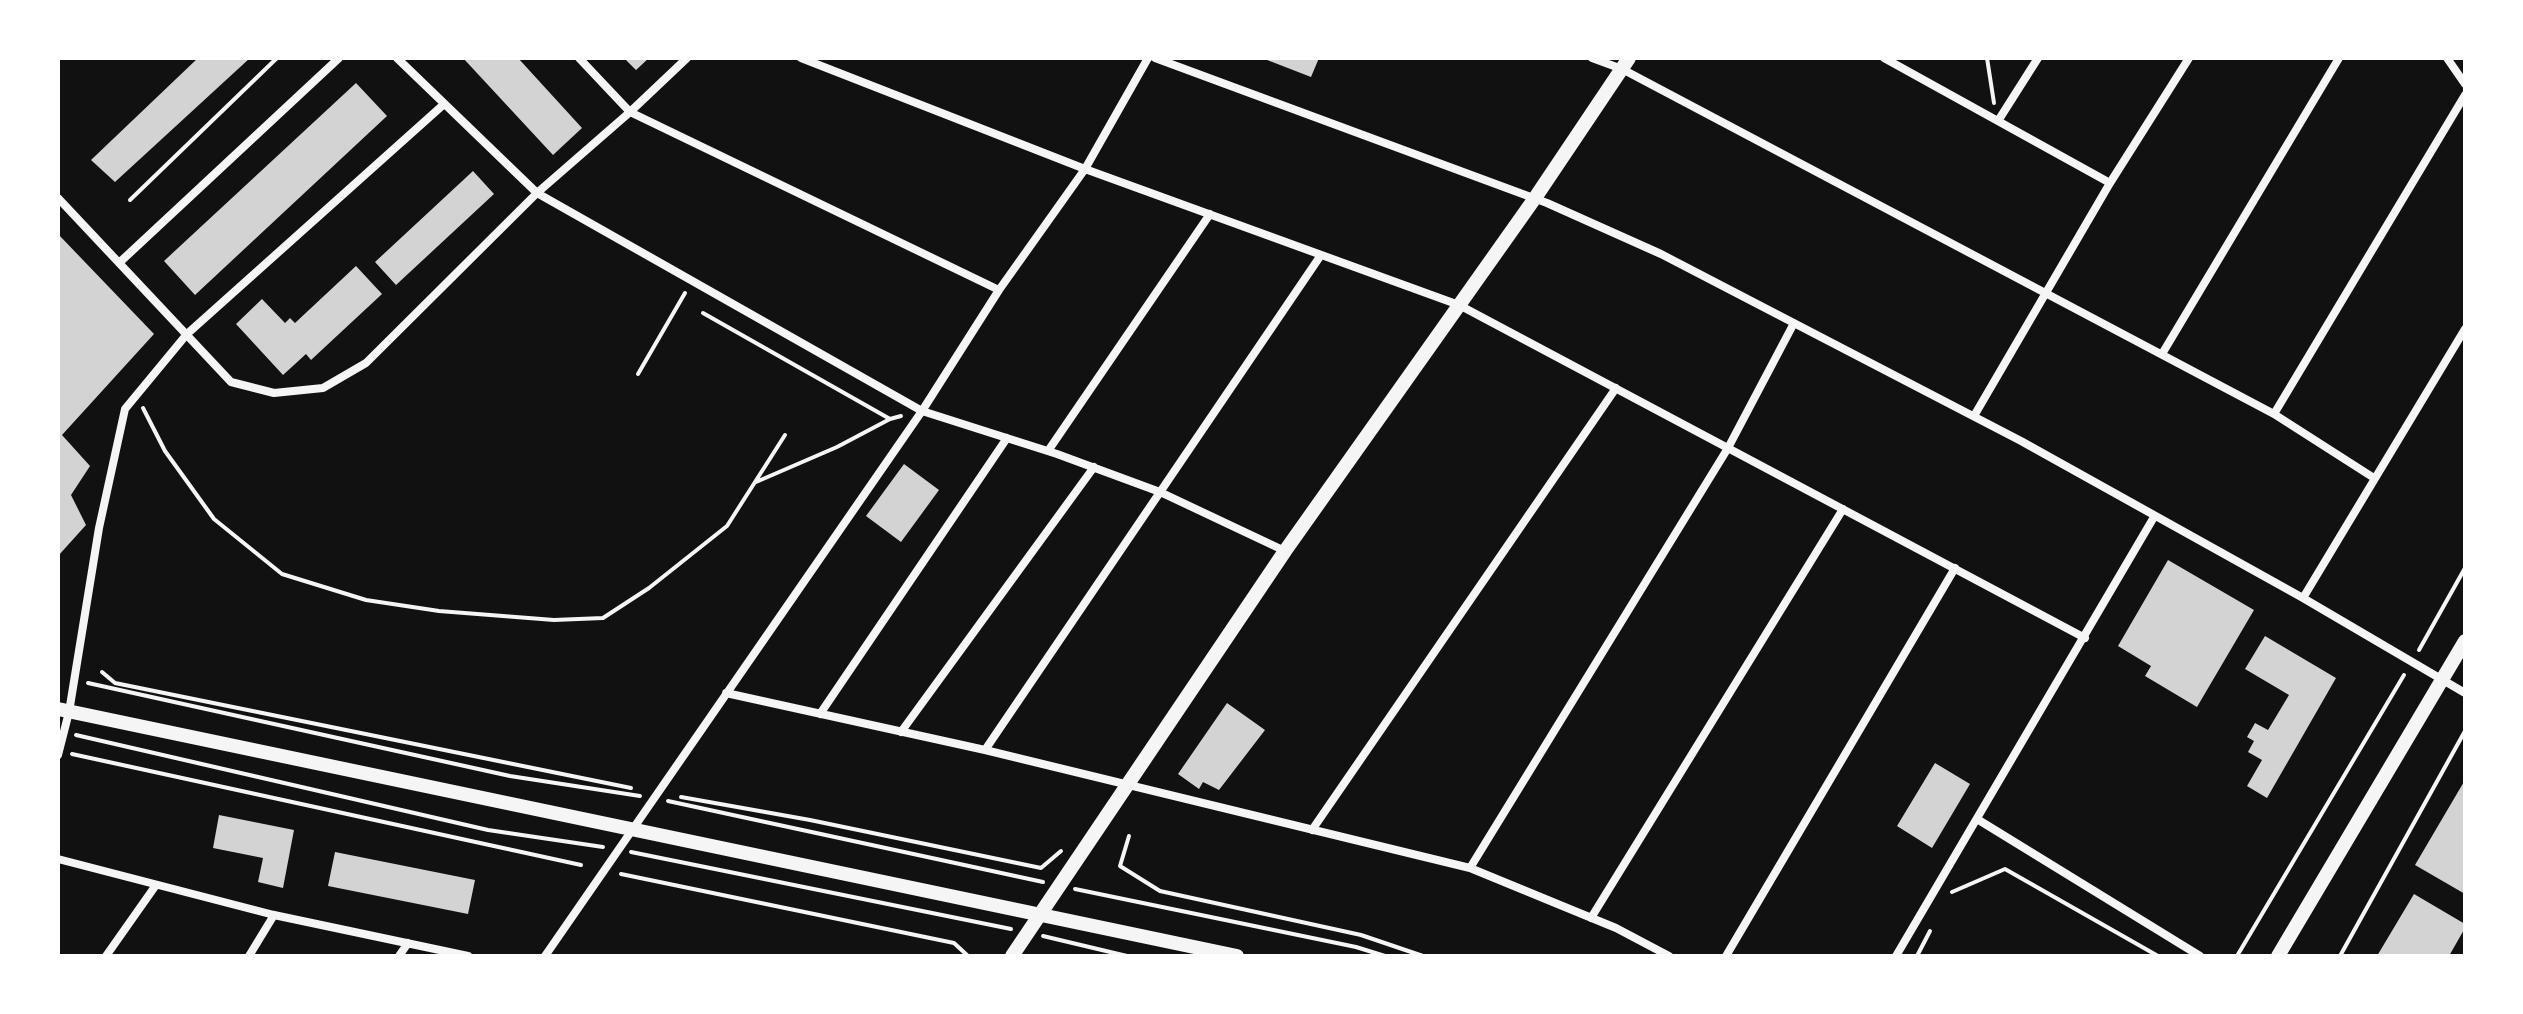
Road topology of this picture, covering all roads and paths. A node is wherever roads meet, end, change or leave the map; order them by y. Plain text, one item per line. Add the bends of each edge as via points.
1 (277, 58) edge
2 (339, 58) edge
3 (397, 58) edge
4 (579, 58) edge
5 (687, 58) edge
6 (801, 58) edge
7 (1148, 58) edge
8 (1155, 58) edge
9 (1592, 58) edge
10 (1884, 58) edge
11 (1987, 58) edge
12 (2038, 58) edge
13 (2189, 58) edge
14 (2339, 58) edge
15 (2447, 58) edge
16 (1625, 63) edge
17 (2465, 84) edge
18 (2465, 95) edge
19 (443, 105) junction
20 (630, 112) junction
21 (1998, 121) junction
22 (1085, 169) junction
23 (2110, 183) junction
24 (537, 193) junction
25 (58, 198) edge
26 (1535, 198) junction
27 (130, 200) dead end
28 (1210, 214) junction
29 (1321, 255) junction
30 (119, 263) junction
31 (693, 281) junction
32 (999, 290) junction
33 (2047, 292) junction
34 (1459, 305) junction
35 (703, 313) dead end
36 (1794, 323) junction
37 (2465, 329) edge
38 (187, 334) junction
39 (2162, 354) junction
40 (638, 374) dead end
41 (1616, 388) junction
42 (136, 396) junction
43 (922, 411) junction
44 (2274, 414) junction
45 (1974, 416) junction
46 (785, 435) dead end
47 (1007, 438) junction
48 (1728, 448) junction
49 (1048, 451) junction
50 (1094, 467) junction
51 (2374, 478) junction
52 (755, 483) junction
53 (1160, 492) junction
54 (1843, 509) junction
55 (2154, 517) junction
56 (1285, 551) junction
57 (1955, 568) junction
58 (2465, 568) edge
59 (2303, 598) junction
60 (2085, 638) junction
61 (2465, 641) edge
62 (2411, 663) junction
63 (102, 672) dead end
64 (75, 681) junction
65 (2441, 681) junction
66 (726, 693) junction
67 (2465, 693) edge
68 (64, 710) edge
69 (820, 714) junction
70 (2465, 731) edge
71 (64, 732) junction
72 (901, 732) junction
73 (985, 750) junction
74 (58, 753) edge
75 (1128, 785) junction
76 (631, 788) dead end
77 (681, 797) dead end
78 (653, 798) junction
79 (1977, 819) junction
80 (632, 828) junction
81 (1312, 830) junction
82 (1129, 836) dead end
83 (1067, 845) dead end
84 (617, 849) junction
85 (58, 859) edge
86 (581, 865) dead end
87 (1470, 868) junction
88 (621, 874) dead end
89 (156, 885) junction
90 (1060, 886) junction
91 (1950, 892) dead end
92 (274, 915) junction
93 (1040, 916) junction
94 (1591, 918) junction
95 (1930, 931) dead end
96 (1029, 933) junction
97 (408, 943) junction
98 (106, 956) edge
99 (249, 956) edge
100 (399, 956) edge
101 (468, 956) edge
102 (545, 956) edge
103 (968, 956) edge
104 (1012, 956) edge
105 (1127, 956) edge
106 (1237, 956) edge
107 (1385, 956) edge
108 (1423, 956) edge
109 (1669, 956) edge
110 (1726, 956) edge
111 (1896, 956) edge
112 (1917, 956) edge
113 (2158, 956) edge
114 (2200, 956) edge
115 (2237, 956) edge
116 (2278, 956) edge
117 (2340, 956) edge

1 - 27 path
2 - 30 street
3 - 19 street
4 - 20 street
5 - 20 street
6 - 22 street
7 - 22 street
8 - 26 street
9 - 16 street
10 - 21 street
11 - 21 path
12 - 21 street
13 - 23 street
14 - 39 street
15 - 17 street
16 - 26 main road
16 - 33 street
18 - 44 street
19 - 24 street
19 - 38 street
20 - 24 street
20 - 32 street
21 - 23 street
22 - 28 street
22 - 32 street
23 - 33 street
24 - 31 street
24 - 38 street via 366,363 323,388 274,393 231,382
25 - 30 street
26 - 34 main road
26 - 36 street via 1661,254
28 - 29 street
28 - 49 street
29 - 34 street
29 - 53 street
30 - 38 street
31 - 40 path
31 - 43 street
32 - 43 street
33 - 39 street
33 - 45 street
34 - 41 street
34 - 56 main road
35 - 52 path via 890,419
36 - 45 street
36 - 48 street
37 - 51 street
38 - 42 street
39 - 44 street
41 - 48 street
41 - 81 street
42 - 52 path via 165,451 214,519 282,574 366,600 439,611 554,620 603,618 727,526
42 - 64 street via 121,424
43 - 47 street
43 - 66 street
44 - 51 street
45 - 55 street
46 - 52 path
47 - 49 street
47 - 69 street
48 - 54 street
48 - 87 street
49 - 50 street
50 - 53 street
50 - 72 street
51 - 59 street
53 - 56 street
53 - 73 street
54 - 57 street
54 - 94 street
55 - 59 street
55 - 60 street
56 - 75 main road
57 - 60 street
57 - 110 street
58 - 62 path
59 - 62 street
60 - 79 street
61 - 65 main road
62 - 65 street
62 - 115 path
63 - 76 path via 115,683
64 - 68 street
64 - 78 path via 510,776
65 - 67 street
65 - 116 main road
66 - 69 street
66 - 78 street
68 - 71 street
68 - 80 main road
69 - 72 street
70 - 117 path
71 - 74 street
71 - 84 path via 488,830
72 - 73 street
73 - 75 street
74 - 86 path
75 - 81 street
75 - 90 main road
77 - 83 path via 1041,868
78 - 80 street
78 - 90 path
79 - 111 street
79 - 114 street
80 - 84 street
80 - 93 main road
81 - 87 street
82 - 108 path via 1120,866 1160,891 1361,935
84 - 96 path
84 - 102 street
85 - 89 street
87 - 94 street
88 - 103 path via 954,943
89 - 92 street
89 - 98 street
90 - 93 main road
90 - 107 path
91 - 113 path via 2005,869
92 - 97 street
92 - 99 street
93 - 96 main road
93 - 106 main road
94 - 109 street
95 - 112 path
96 - 104 main road
96 - 105 path
97 - 100 street
97 - 101 street

